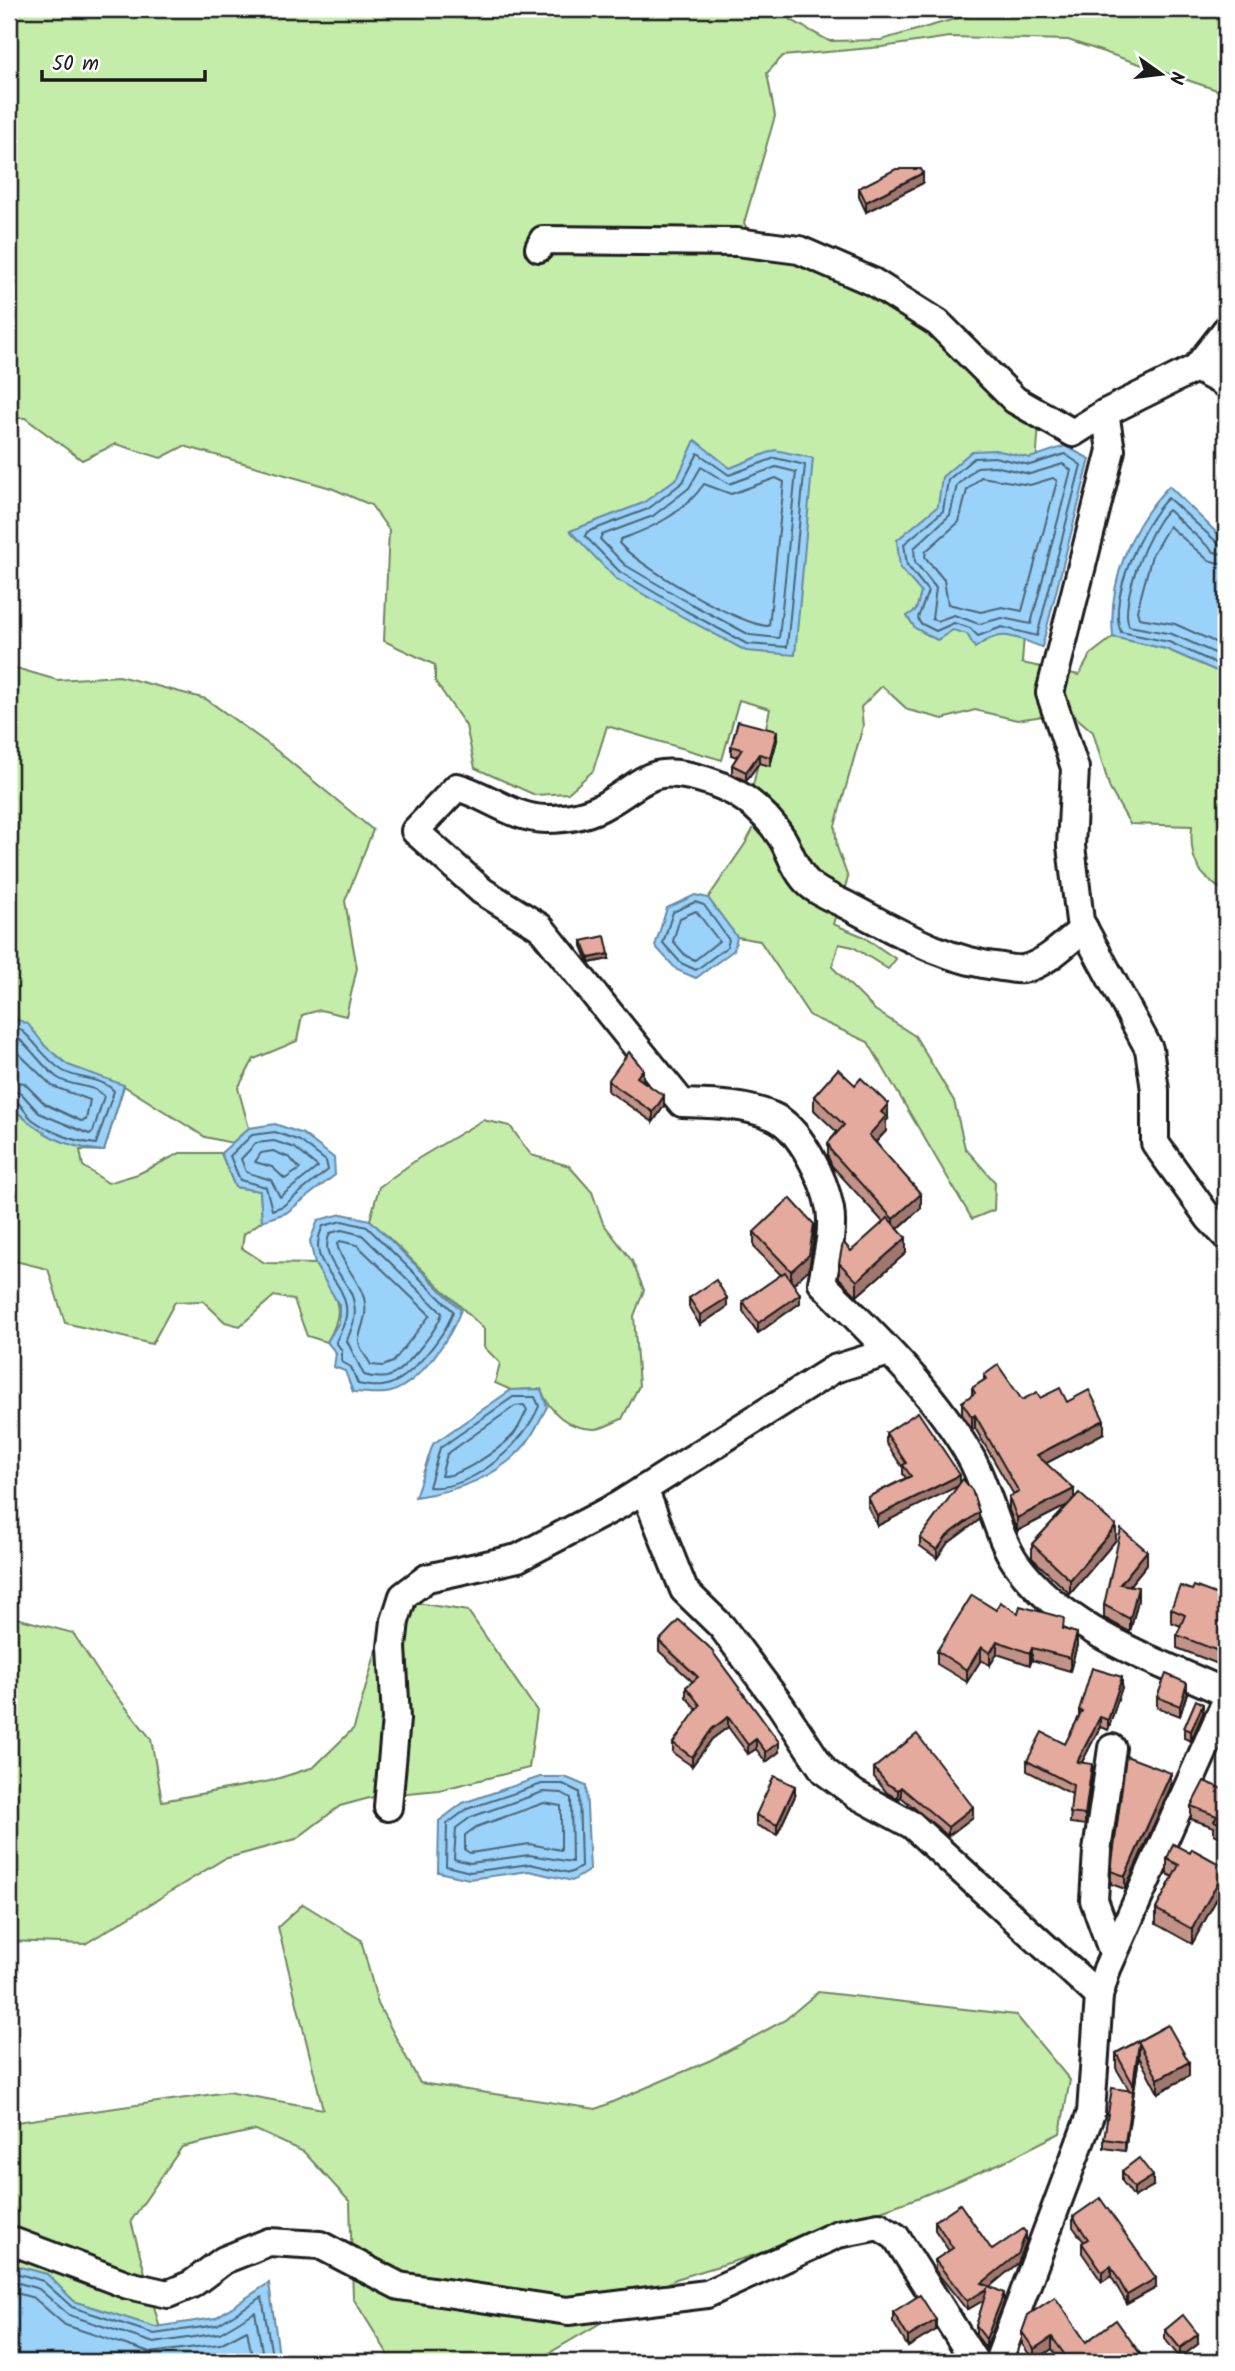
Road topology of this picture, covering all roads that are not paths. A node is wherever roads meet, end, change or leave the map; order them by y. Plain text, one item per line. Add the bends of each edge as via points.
1 (539, 248) dead end
2 (1226, 330) edge
3 (1196, 368) junction
4 (1226, 384) edge
5 (1105, 413) junction
6 (1084, 928) junction
7 (1226, 1236) edge
8 (889, 1352) junction
9 (644, 1489) junction
10 (1226, 1693) edge
11 (1226, 1701) edge
12 (1112, 1748) dead end
13 (388, 1807) dead end
14 (1113, 1953) junction
15 (1098, 1996) junction
16 (9, 2240) edge
17 (975, 2362) edge
18 (998, 2362) edge

1 - 5 street via 544,240 737,242 799,250 873,282 938,323 1015,400 1073,433
2 - 3 street
3 - 4 street
3 - 5 street
5 - 6 street via 1111,450 1050,693 1075,768 1071,846
6 - 7 street via 1149,1049 1155,1143
6 - 8 street via 1023,970 974,964 922,946 810,885 782,838 752,802 733,790 670,773 648,776 606,805 578,816 544,820 519,815 457,787 415,831 482,891 540,927 682,1102 738,1106 775,1116 796,1136 811,1157 830,1209 831,1237 822,1283
8 - 9 street via 834,1369
8 - 10 street via 945,1414 972,1459 1016,1562 1047,1595 1092,1632
9 - 13 street via 517,1558 427,1578 403,1596 392,1647 397,1718
9 - 15 street via 684,1590 722,1628 824,1772 912,1825
11 - 14 street
12 - 14 street via 1094,1900
14 - 15 street
15 - 18 street via 1091,2113
16 - 17 street via 128,2285 168,2294 192,2284 224,2260 269,2242 320,2245 399,2286 568,2311 707,2294 838,2234 879,2225 896,2236

